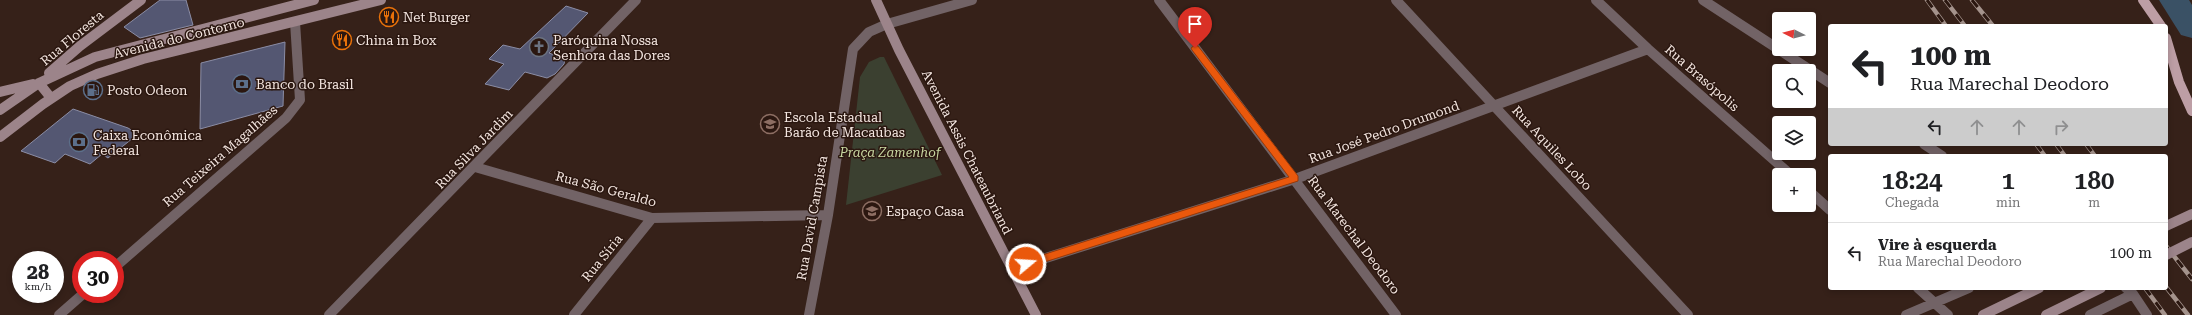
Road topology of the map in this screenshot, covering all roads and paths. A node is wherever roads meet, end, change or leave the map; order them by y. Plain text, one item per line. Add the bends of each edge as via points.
1 (141, 0) edge
2 (314, 0) edge
3 (381, 0) edge
4 (636, 0) edge
5 (876, 0) edge
6 (972, 0) edge
7 (1159, 0) edge
8 (1396, 0) edge
9 (1596, 0) edge
10 (1703, 0) edge
11 (2143, 0) edge
12 (295, 22) junction
13 (887, 24) junction
14 (2160, 24) edge
15 (2168, 45) edge
16 (1648, 49) junction
17 (1828, 82) edge
18 (39, 83) junction
19 (0, 92) edge
20 (51, 98) junction
21 (1494, 107) junction
22 (0, 110) edge
23 (2192, 111) edge
24 (0, 137) edge
25 (1927, 146) edge
26 (1939, 154) edge
27 (475, 168) junction
28 (1783, 168) edge
29 (1295, 179) junction
30 (1816, 197) edge
31 (1828, 208) edge
32 (2192, 214) edge
33 (828, 215) junction
34 (652, 218) junction
35 (2168, 225) edge
36 (2192, 242) edge
37 (2168, 255) edge
38 (124, 258) edge
39 (1011, 268) junction
40 (1920, 290) edge
41 (1964, 290) edge
42 (2035, 290) edge
43 (2097, 290) edge
44 (2129, 291) edge
45 (73, 303) edge
46 (1934, 303) junction
47 (59, 315) edge
48 (329, 315) edge
49 (574, 315) edge
50 (808, 315) edge
51 (1036, 315) edge
52 (1396, 315) edge
53 (1688, 315) edge
54 (1906, 315) edge
55 (1948, 315) edge
56 (1983, 315) edge
57 (2046, 315) edge
58 (2090, 315) edge
59 (2148, 315) edge

1 - 18 street, Rua Floresta via 80,46
2 - 18 street, Avenida do Contorno via 95,57
3 - 12 street, Avenida do Contorno
4 - 27 street, Rua Silva Jardim
5 - 13 street, Avenida Assis Chateaubriand
6 - 13 street, Rua David Campista
7 - 29 street, Rua Marechal Deodoro
8 - 21 street, Rua Aquiles Lobo
9 - 16 street, Rua Brasópolis
10 - 17 street
11 - 14 main road
12 - 20 street, Avenida do Contorno via 106,70
12 - 38 street, Rua Teixeira Magalhães via 300,100 294,110
13 - 33 street, Rua David Campista via 869,32 853,49
13 - 39 street, Avenida Assis Chateaubriand
15 - 23 main road via 2179,82
16 - 21 street, Rua José Pedro Drumond
16 - 28 street, Rua Brasópolis
18 - 19 street
18 - 20 street
18 - 22 street, Avenida do Contorno
20 - 24 street, Avenida do Contorno
21 - 29 street, Rua José Pedro Drumond
21 - 53 street, Rua Aquiles Lobo
25 - 26 street
27 - 34 street, Rua São Geraldo
27 - 48 street, Rua Silva Jardim
29 - 39 street, Rua José Pedro Drumond
29 - 52 street, Rua Marechal Deodoro
30 - 31 street
32 - 35 street
33 - 34 street, Rua São Geraldo
33 - 50 street, Rua David Campista
34 - 49 street, Rua Síria
36 - 37 street, bridge
39 - 51 street, Avenida Assis Chateaubriand
40 - 46 street
41 - 46 street
42 - 56 street
43 - 57 street
44 - 58 street
44 - 59 street
45 - 47 street
46 - 54 street
46 - 55 street

